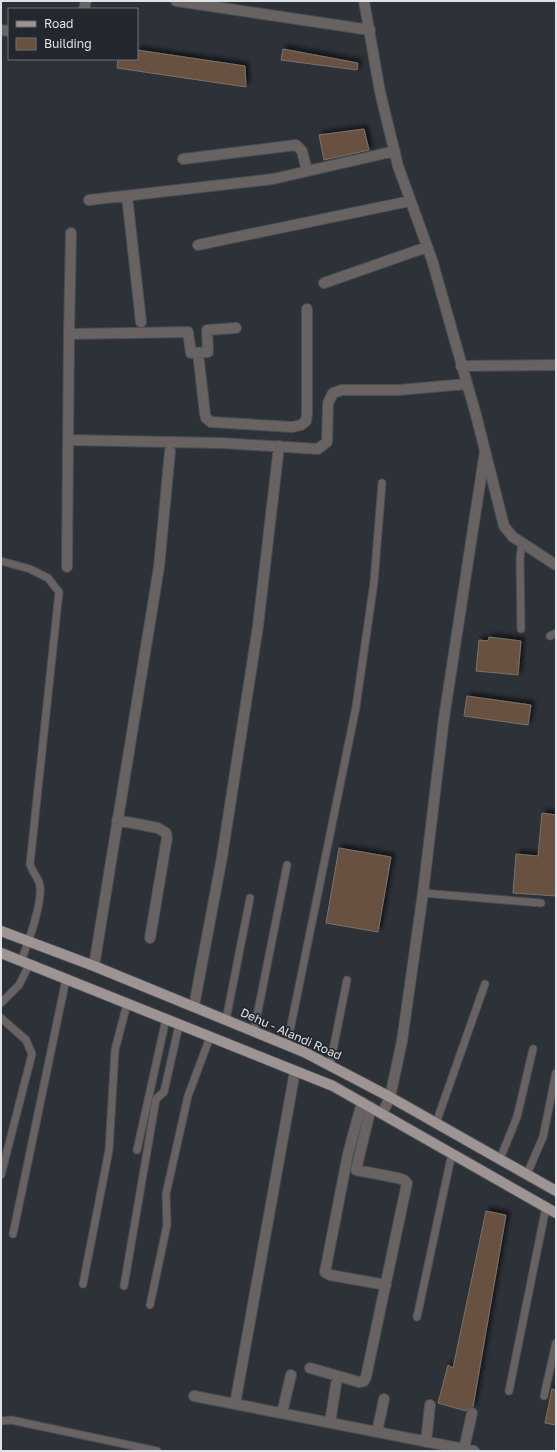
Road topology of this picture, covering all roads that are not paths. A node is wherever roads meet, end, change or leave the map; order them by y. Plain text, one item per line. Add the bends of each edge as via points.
1 (176, 1) edge
2 (364, 1) edge
3 (370, 30) junction
4 (394, 151) junction
5 (183, 159) dead end
6 (307, 171) junction
7 (127, 196) junction
8 (89, 200) dead end
9 (410, 201) junction
10 (71, 233) dead end
11 (198, 244) dead end
12 (427, 248) junction
13 (324, 283) dead end
14 (307, 309) dead end
15 (141, 322) dead end
16 (236, 328) dead end
17 (69, 334) junction
18 (198, 353) junction
19 (556, 365) edge
20 (461, 366) junction
21 (466, 384) junction
22 (68, 440) junction
23 (280, 446) junction
24 (170, 451) dead end
25 (485, 451) junction
26 (382, 483) dead end
27 (522, 543) junction
28 (1, 561) edge
29 (556, 565) edge
30 (68, 567) dead end
31 (521, 629) dead end
32 (117, 820) junction
33 (287, 865) dead end
34 (423, 893) junction
35 (250, 898) dead end
36 (541, 903) dead end
37 (1, 931) edge
38 (150, 938) dead end
39 (29, 941) junction
40 (1, 953) edge
41 (25, 963) junction
42 (94, 966) junction
43 (66, 979) junction
44 (347, 980) dead end
45 (485, 984) dead end
46 (1, 1003) edge
47 (127, 1004) junction
48 (194, 1006) junction
49 (1, 1018) edge
50 (166, 1019) junction
51 (226, 1020) junction
52 (179, 1024) junction
53 (254, 1031) junction
54 (210, 1037) junction
55 (287, 1045) junction
56 (533, 1049) dead end
57 (330, 1065) junction
58 (295, 1071) junction
59 (556, 1073) edge
60 (390, 1097) junction
61 (366, 1104) junction
62 (382, 1114) junction
63 (436, 1123) junction
64 (137, 1150) dead end
65 (452, 1153) junction
66 (500, 1159) junction
67 (527, 1174) junction
68 (1, 1176) edge
69 (556, 1191) edge
70 (546, 1207) junction
71 (556, 1213) edge
72 (13, 1234) dead end
73 (83, 1284) dead end
74 (386, 1285) junction
75 (124, 1286) dead end
76 (150, 1305) dead end
77 (417, 1317) dead end
78 (556, 1343) edge
79 (310, 1368) dead end
80 (290, 1375) dead end
81 (336, 1384) dead end
82 (509, 1391) dead end
83 (194, 1396) dead end
84 (544, 1396) dead end
85 (384, 1399) dead end
86 (235, 1404) junction
87 (430, 1405) dead end
88 (282, 1413) junction
89 (472, 1413) dead end
90 (1, 1421) edge
91 (330, 1423) junction
92 (377, 1432) junction
93 (426, 1442) junction
94 (469, 1450) edge
95 (157, 1451) edge

1 - 3 street
2 - 3 street
3 - 4 street via 380,92
4 - 6 street
4 - 9 street
5 - 6 street via 296,145 302,151
6 - 7 street via 273,179
7 - 8 street
7 - 15 street
9 - 11 street
9 - 12 street
10 - 17 street
12 - 13 street
12 - 20 street
14 - 18 street via 307,414 306,421 301,425 211,422 206,418
16 - 18 street via 207,330 208,352
17 - 18 street via 188,332 191,353
17 - 22 street
19 - 20 street
20 - 21 street
21 - 23 street via 399,390 342,390 333,393 330,399 327,442 323,447 318,449
21 - 25 street
22 - 23 street
22 - 30 street
23 - 48 street via 258,626 222,857
24 - 32 street via 159,566
25 - 27 street via 504,526
25 - 34 street via 443,725
26 - 55 lane via 373,590 356,707
27 - 29 street
27 - 31 lane
28 - 39 lane via 30,569 48,578 59,592 30,864 39,881 40,897
32 - 38 street via 158,828 166,833
32 - 42 street
33 - 53 lane
34 - 36 lane
34 - 60 street via 402,1041
35 - 51 lane
37 - 39 main road, Dehu - Alandi Road
39 - 41 lane
39 - 42 main road, Dehu - Alandi Road
40 - 41 main road
41 - 43 main road
41 - 46 lane via 19,985
42 - 48 main road, Dehu - Alandi Road
43 - 47 main road
43 - 72 lane
44 - 57 lane
45 - 63 lane
47 - 50 main road
47 - 73 lane via 115,1050 108,1150
48 - 51 main road, Dehu - Alandi Road
49 - 68 lane via 26,1040 32,1054
50 - 52 main road
50 - 64 lane
51 - 53 main road, Dehu - Alandi Road
52 - 54 main road
52 - 75 lane via 164,1092 156,1099
53 - 55 main road, Dehu - Alandi Road
54 - 58 main road
54 - 76 lane via 188,1096 166,1194 167,1224
55 - 57 main road, Dehu - Alandi Road
56 - 66 lane via 517,1117
57 - 60 main road, Dehu - Alandi Road
58 - 61 main road via 333,1086
58 - 86 street
59 - 67 lane via 543,1137
60 - 62 street
60 - 63 main road, Dehu - Alandi Road
61 - 62 main road
61 - 74 street via 356,1170 398,1178 407,1183
61 - 74 street via 348,1154 325,1272
62 - 65 main road
63 - 66 main road, Dehu - Alandi Road
65 - 70 main road
65 - 77 lane
66 - 67 main road, Dehu - Alandi Road
67 - 69 main road, Dehu - Alandi Road
70 - 71 main road
70 - 82 lane
74 - 79 street via 364,1381 359,1382
78 - 84 lane
80 - 88 street
81 - 91 street
83 - 86 street
85 - 92 street
86 - 88 street
87 - 93 street
88 - 91 street
89 - 94 street
90 - 95 lane via 11,1420
91 - 92 street
92 - 93 street
93 - 94 street

